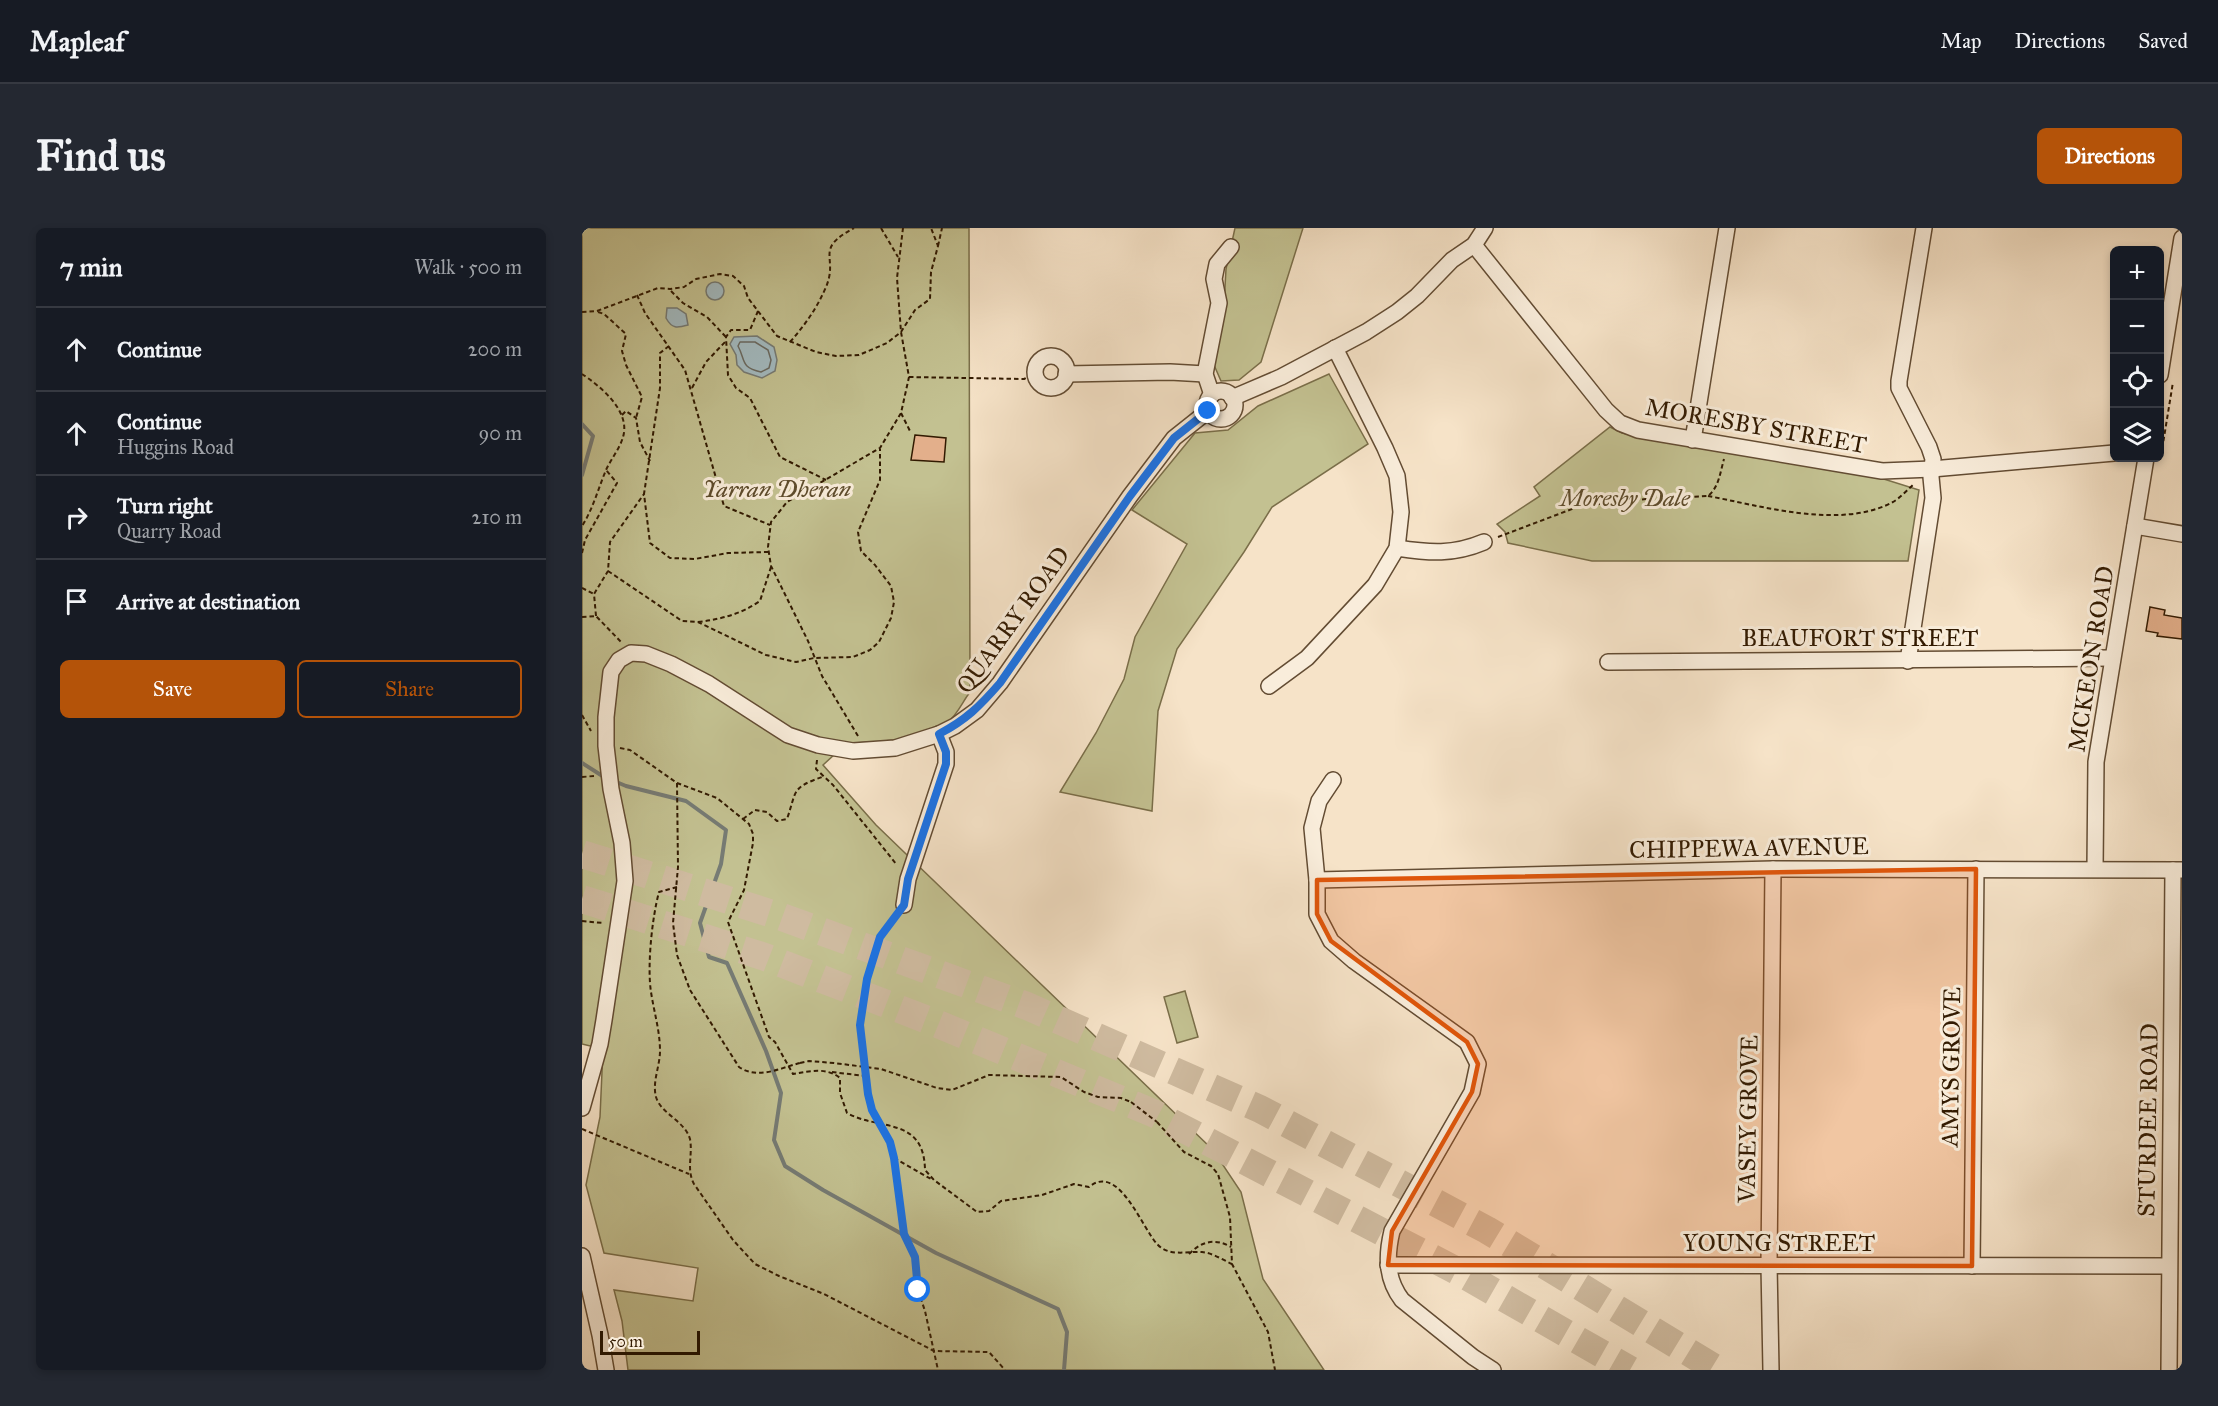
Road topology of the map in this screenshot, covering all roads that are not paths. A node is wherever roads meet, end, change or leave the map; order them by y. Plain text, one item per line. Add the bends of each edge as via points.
1 (1485, 228) edge
2 (1727, 228) edge
3 (1924, 228) edge
4 (2182, 238) edge
5 (1474, 245) junction
6 (1231, 247) dead end
7 (2176, 315) edge
8 (1335, 348) junction
9 (1205, 374) junction
10 (1066, 375) junction
11 (2166, 378) edge
12 (1212, 395) junction
13 (1232, 398) junction
14 (1208, 411) junction
15 (1693, 440) junction
16 (2110, 453) edge
17 (2152, 462) edge
18 (1932, 469) junction
19 (2135, 526) junction
20 (2182, 534) edge
21 (1484, 542) road end
22 (1397, 548) junction
23 (2112, 658) junction
24 (1908, 661) junction
25 (1608, 662) dead end
26 (1269, 686) dead end
27 (939, 734) junction
28 (1333, 780) dead end
29 (1773, 868) junction
30 (1976, 869) junction
31 (2095, 869) junction
32 (2178, 870) edge
33 (1317, 880) junction
34 (904, 905) road end
35 (588, 1068) edge
36 (582, 1108) edge
37 (582, 1256) edge
38 (1388, 1265) junction
39 (1769, 1265) junction
40 (1972, 1266) junction
41 (2169, 1266) junction
42 (606, 1370) edge
43 (1493, 1370) edge
44 (1771, 1370) edge
45 (2169, 1370) edge

1 - 5 street
2 - 15 street
3 - 18 street via 1899,388 1929,447
4 - 7 street
5 - 8 street via 1452,260 1397,312
5 - 15 street, MORESBY STREET via 1620,423
6 - 9 street via 1217,264 1214,279 1219,303
7 - 11 street
8 - 13 street
8 - 22 street via 1396,476 1401,512
9 - 10 street
9 - 12 street
10 - 10 street via 1064,364 1051,357 1038,363 1035,373 1048,388 1058,386
12 - 13 street via 1221,392
12 - 14 street via 1207,402
13 - 14 street via 1233,411 1227,417 1214,417
14 - 27 street, QUARRY ROAD via 1174,438 1000,683 977,710
15 - 18 street, MORESBY STREET via 1882,471
16 - 18 street, MORESBY STREET
17 - 19 street, MCKEON ROAD
18 - 24 street via 1933,498
19 - 20 street
19 - 23 street, MCKEON ROAD
21 - 22 street via 1442,553
22 - 26 street via 1375,585 1307,658
23 - 24 street, BEAUFORT STREET
23 - 31 street, MCKEON ROAD via 2096,762
24 - 25 street, BEAUFORT STREET
27 - 34 street via 946,764 908,879
27 - 35 street, QUARRY ROAD via 895,748 853,751 818,745 788,735 671,664 631,652 619,660 611,672 606,717 611,789 625,873 604,1020
28 - 33 street via 1319,801 1312,828
29 - 30 street, CHIPPEWA AVENUE
29 - 33 street, CHIPPEWA AVENUE
29 - 39 street, VASEY GROVE
30 - 31 street, CHIPPEWA AVENUE
30 - 40 street, AMYS GROVE
31 - 32 street, CHIPPEWA AVENUE
32 - 41 street, STURDEE ROAD
33 - 38 street via 1317,915 1331,941 1467,1042 1478,1064 1472,1092 1392,1231
35 - 36 street
37 - 42 street
38 - 39 street, YOUNG STREET
38 - 43 street via 1395,1291 1402,1300
39 - 40 street, YOUNG STREET
39 - 44 street, VASEY GROVE
40 - 41 street, YOUNG STREET
41 - 45 street, STURDEE ROAD

